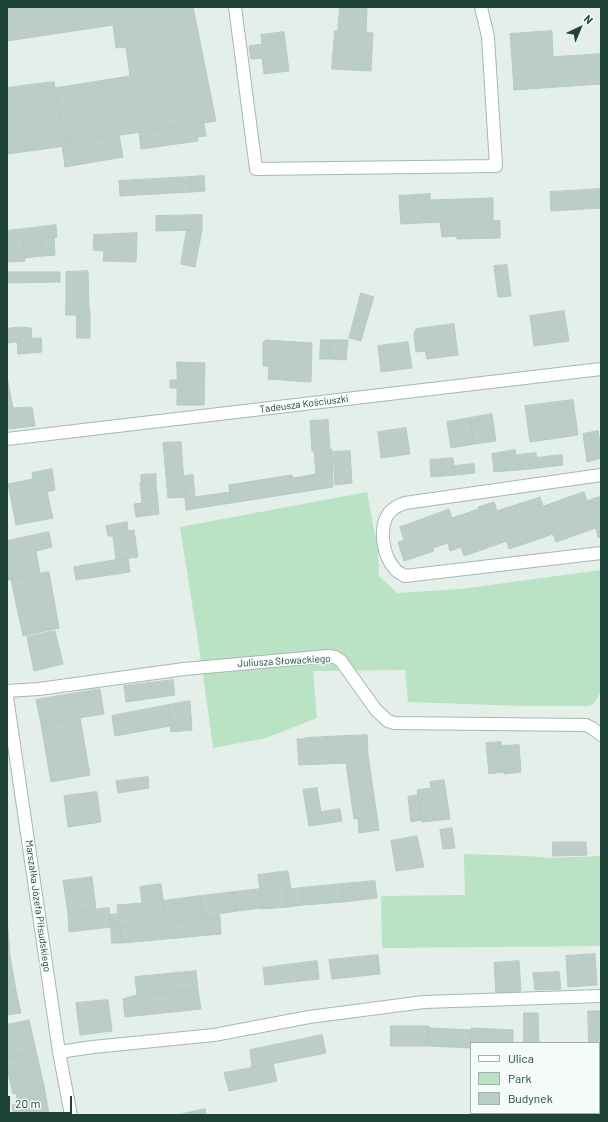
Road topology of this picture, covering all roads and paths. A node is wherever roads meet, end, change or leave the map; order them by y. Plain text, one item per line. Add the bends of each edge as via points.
1 (235, 7) edge
2 (481, 7) edge
3 (601, 369) edge
4 (7, 439) edge
5 (601, 475) edge
6 (601, 553) edge
7 (7, 691) edge
8 (7, 697) edge
9 (601, 735) edge
10 (601, 996) edge
11 (59, 1052) junction
12 (71, 1115) edge

1 - 2 street via 256,169 496,166 488,37
3 - 4 street, Tadeusza Kościuszki
5 - 6 street via 405,503 389,513 383,527 384,547 388,557 395,569 405,576
7 - 9 street, Juliusza Słowackiego via 184,669 328,656 341,661 376,710 394,723 586,725
8 - 11 street, Marszałka Józefa Piłsudskiego
10 - 11 street via 424,1002 309,1017 214,1035
11 - 12 street, Marszałka Józefa Piłsudskiego

